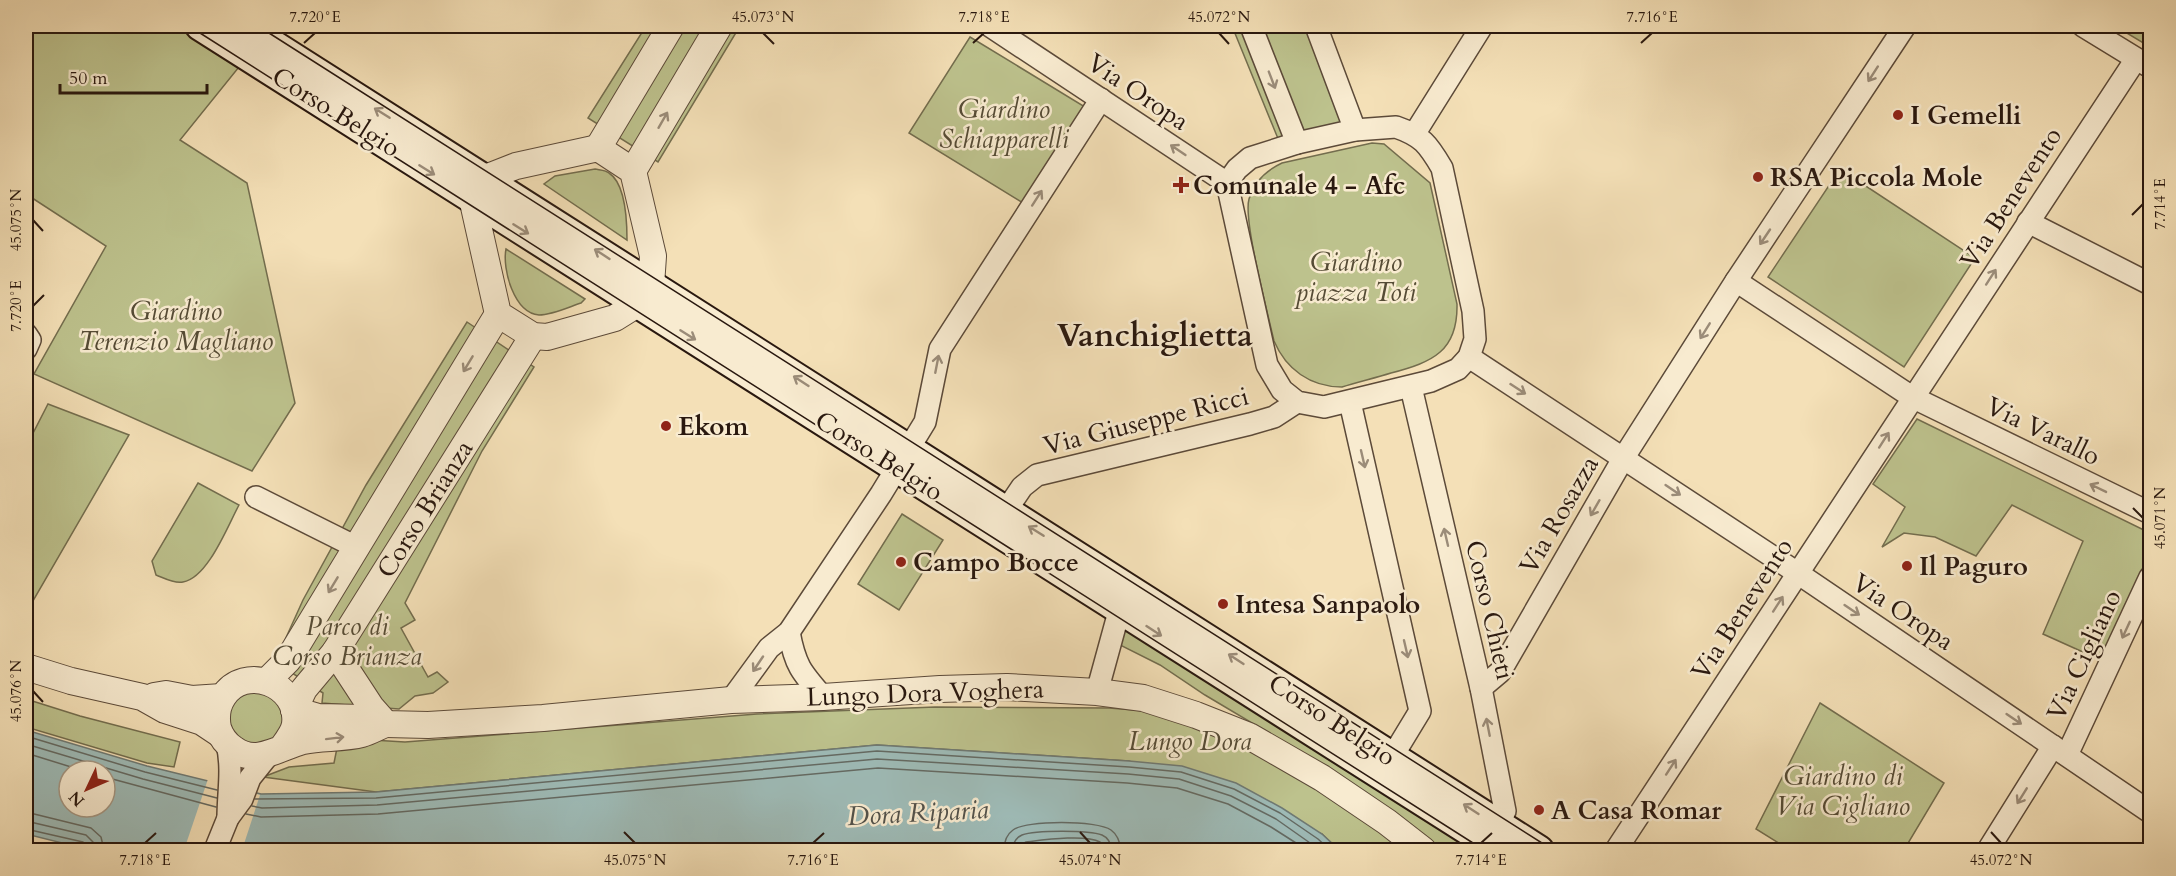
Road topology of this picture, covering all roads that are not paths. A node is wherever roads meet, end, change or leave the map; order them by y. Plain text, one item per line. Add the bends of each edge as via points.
1 (200, 26) edge
2 (244, 26) edge
3 (719, 26) edge
4 (990, 26) edge
5 (1251, 26) edge
6 (1316, 26) edge
7 (1482, 26) edge
8 (1905, 26) edge
9 (2083, 26) edge
10 (668, 27) edge
11 (2143, 63) edge
12 (1101, 99) junction
13 (1355, 129) junction
14 (1415, 133) junction
15 (1297, 142) junction
16 (598, 148) junction
17 (633, 171) junction
18 (1227, 183) junction
19 (478, 188) junction
20 (2028, 222) junction
21 (1736, 281) junction
22 (2151, 284) edge
23 (645, 294) junction
24 (498, 314) junction
25 (26, 334) edge
26 (533, 336) junction
27 (26, 349) edge
28 (1469, 357) junction
29 (1411, 387) junction
30 (1912, 397) junction
31 (1297, 402) junction
32 (1350, 402) junction
33 (1624, 457) junction
34 (903, 459) junction
35 (256, 497) dead end
36 (2151, 513) edge
37 (999, 520) junction
38 (356, 547) junction
39 (1799, 573) junction
40 (2151, 577) edge
41 (1122, 599) junction
42 (789, 632) junction
43 (335, 652) junction
44 (26, 667) edge
45 (267, 681) junction
46 (1480, 688) junction
47 (1097, 692) junction
48 (142, 697) junction
49 (222, 697) junction
50 (823, 697) junction
51 (731, 700) junction
52 (294, 710) junction
53 (386, 724) junction
54 (224, 739) junction
55 (276, 751) junction
56 (2060, 751) junction
57 (1386, 767) junction
58 (237, 787) junction
59 (2151, 812) edge
60 (1494, 839) edge
61 (215, 850) edge
62 (1423, 850) edge
63 (1539, 850) edge
64 (1616, 850) edge
65 (1988, 850) edge

1 -> 19 main road, Corso Belgio
19 -> 2 main road, Corso Belgio
17 -> 3 street
4 - 12 street, Via Oropa
5 -> 15 street
6 - 13 street
7 - 14 street
8 -> 21 street
9 - 11 street
10 - 16 street
11 - 20 street, Via Benevento
18 -> 12 street, Via Oropa
34 -> 12 street, Corso Belgio via 926,422 940,349
13 - 14 street via 1396,127
13 - 15 street
14 - 28 street via 1442,168 1473,311 1475,339
15 - 18 street via 1250,158
16 - 17 street
16 - 19 street via 516,166
17 - 23 street via 653,256
18 - 31 street via 1267,365 1282,390
19 - 23 main road, Corso Belgio
19 - 24 street
20 - 22 street
30 -> 20 street, Via Benevento
21 - 30 street
21 -> 33 street
23 - 26 street via 615,318 547,337
23 - 34 main road, Corso Belgio
24 - 26 street
24 -> 38 street, Corso Brianza
25 - 27 street via 30,340
26 - 43 street, Corso Brianza
28 - 29 street via 1458,369
28 -> 33 street, Via Oropa
29 - 32 street
46 -> 29 street, Corso Chieti
36 -> 30 street, Via Varallo
39 -> 30 street, Via Benevento
31 - 32 street via 1324,407
31 - 37 street, Via Giuseppe Ricci via 1274,417 1250,424 1036,475 1022,487
32 -> 57 street via 1420,711
33 -> 39 street, Via Oropa
33 -> 46 street, Via Rosazza via 1500,672
34 - 37 main road, Corso Belgio
34 - 42 street
35 - 38 street
37 - 41 main road, Corso Belgio
38 -> 45 street, Corso Brianza via 288,660
39 -> 56 street, Via Oropa
64 -> 39 street, Via Benevento
40 -> 56 street, Via Cigliano
41 - 47 street
41 - 57 main road, Corso Belgio
42 - 50 street via 795,662
42 -> 51 street via 769,648
43 - 52 street, Corso Brianza via 304,689
43 - 53 street
44 - 48 street, Lungo Dora Voghera
45 - 49 street via 242,681
45 - 52 street via 280,688
60 -> 46 street, Corso Chieti via 1505,811
47 - 50 street, Lungo Dora Voghera via 1007,687
47 - 62 street, Lungo Dora Voghera via 1143,698 1249,736 1322,778
48 - 49 street, Lungo Dora Voghera
48 - 54 street, Lungo Dora Voghera via 165,710 202,722
49 - 54 street via 217,722
50 - 51 street, Lungo Dora Voghera
51 - 53 street, Lungo Dora Voghera via 543,718
52 - 53 street, Lungo Dora Voghera via 318,717 364,718
52 - 55 street via 295,724
55 -> 53 street, Lungo Dora Voghera via 304,741 363,734
54 - 55 street, Lungo Dora Voghera via 237,752 249,756
54 - 58 street
55 - 58 street
56 - 59 street, Via Oropa
56 -> 65 street, Via Cigliano
57 - 60 main road, Corso Belgio
58 - 61 street
60 - 63 main road, Corso Belgio

